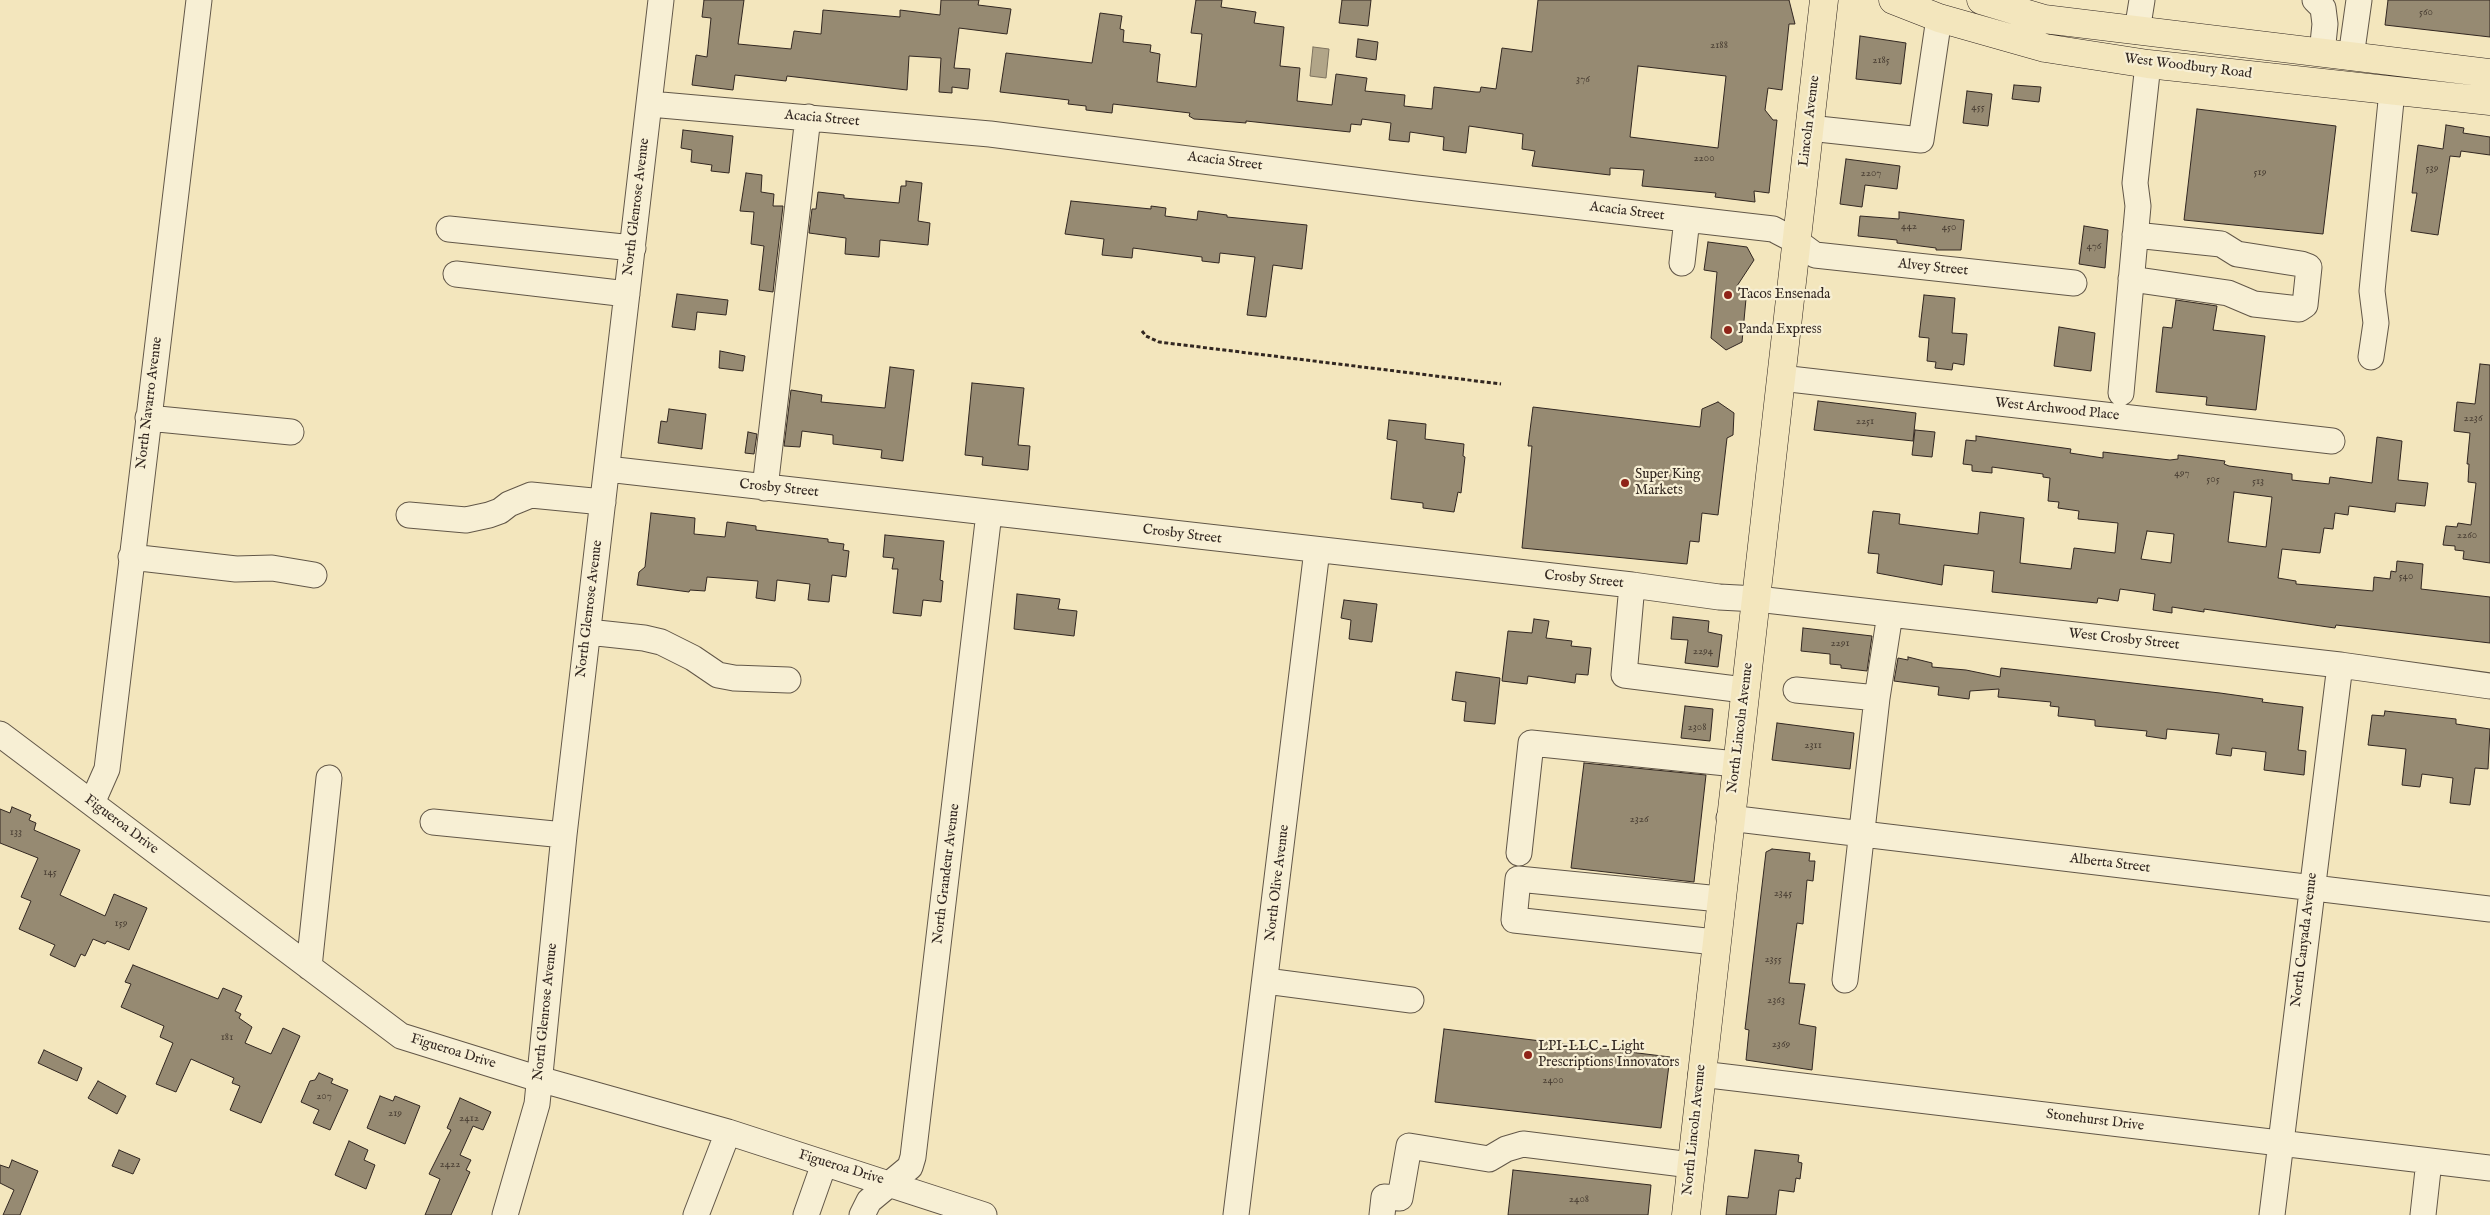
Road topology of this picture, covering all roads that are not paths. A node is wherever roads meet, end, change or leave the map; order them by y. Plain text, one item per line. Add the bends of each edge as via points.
1 (199, 0) edge
2 (661, 0) edge
3 (1824, 0) edge
4 (1893, 0) edge
5 (1983, 0) edge
6 (2142, 0) edge
7 (2314, 0) edge
8 (2359, 0) edge
9 (2017, 5) edge
10 (1938, 18) junction
11 (2137, 32) junction
12 (2322, 53) junction
13 (2351, 56) junction
14 (2148, 64) junction
15 (2490, 73) edge
16 (2392, 91) junction
17 (2490, 101) edge
18 (650, 104) junction
19 (808, 117) junction
20 (1809, 128) junction
21 (1687, 219) junction
22 (449, 229) dead end
23 (2135, 235) junction
24 (1796, 241) junction
25 (633, 248) junction
26 (1682, 263) dead end
27 (456, 274) dead end
28 (2131, 279) junction
29 (2074, 283) dead end
30 (627, 294) junction
31 (2371, 357) dead end
32 (1781, 378) junction
33 (2121, 394) dead end
34 (148, 418) junction
35 (291, 432) dead end
36 (2332, 442) dead end
37 (607, 470) junction
38 (765, 488) junction
39 (603, 502) junction
40 (989, 513) junction
41 (409, 515) dead end
42 (1317, 550) junction
43 (131, 557) junction
44 (314, 575) dead end
45 (1632, 585) junction
46 (1757, 599) junction
47 (1890, 614) junction
48 (588, 632) junction
49 (2340, 665) junction
50 (788, 680) dead end
51 (2490, 686) edge
52 (1744, 690) junction
53 (1796, 690) dead end
54 (1877, 698) junction
55 (0, 734) edge
56 (1736, 764) junction
57 (329, 778) dead end
58 (92, 803) junction
59 (1730, 818) junction
60 (433, 822) dead end
61 (1862, 834) junction
62 (564, 835) junction
63 (1519, 853) dead end
64 (2311, 888) junction
65 (1720, 899) junction
66 (2490, 909) edge
67 (1716, 942) junction
68 (309, 967) junction
69 (1845, 980) dead end
70 (1266, 981) junction
71 (1411, 1000) dead end
72 (1701, 1074) junction
73 (540, 1079) junction
74 (728, 1132) junction
75 (2280, 1142) junction
76 (2429, 1161) junction
77 (824, 1164) junction
78 (1691, 1165) junction
79 (2490, 1168) edge
80 (892, 1184) junction
81 (505, 1215) edge
82 (696, 1215) edge
83 (806, 1215) edge
84 (862, 1215) edge
85 (984, 1215) edge
86 (1236, 1215) edge
87 (1382, 1215) edge
88 (1686, 1215) edge
89 (2272, 1215) edge
90 (2423, 1215) edge

1 - 34 street, North Navarro Avenue
2 - 18 street, North Glenrose Avenue
3 - 20 main road, Lincoln Avenue
4 - 10 main road, West Woodbury Road
5 - 9 main road
6 - 11 street
7 - 12 street via 2323,8
8 - 13 street
9 - 11 main road via 2044,19
10 - 14 main road, West Woodbury Road via 2045,48
10 - 20 street via 1921,140
11 - 12 main road
12 - 13 main road
13 - 15 main road
14 - 16 main road, West Woodbury Road
14 - 23 street via 2135,183 2138,206
16 - 17 main road, West Woodbury Road
16 - 31 street via 2372,291 2376,323
18 - 19 street, Acacia Street
18 - 25 street, North Glenrose Avenue
19 - 21 street, Acacia Street via 990,134
19 - 38 street
20 - 24 main road, Lincoln Avenue
21 - 24 street, Acacia Street via 1773,229
21 - 26 street
22 - 25 street
23 - 28 street
23 - 28 street via 2221,244 2237,254 2301,264 2308,267 2305,305 2300,309 2254,304 2228,293
24 - 29 street, Alvey Street via 1814,255
24 - 32 main road, North Lincoln Avenue
25 - 30 street, North Glenrose Avenue
27 - 30 street
28 - 33 street
30 - 37 street, North Glenrose Avenue
32 - 36 street, West Archwood Place
32 - 46 main road, North Lincoln Avenue
34 - 35 street
34 - 43 street, North Navarro Avenue
37 - 38 street, Crosby Street
37 - 39 street, North Glenrose Avenue
38 - 40 street, Crosby Street
39 - 41 street via 531,495 489,515 466,520
39 - 48 street, North Glenrose Avenue
40 - 42 street, Crosby Street
40 - 80 street, North Grandeur Avenue via 913,1157 910,1167
42 - 45 street, Crosby Street
42 - 70 street, North Olive Avenue
43 - 44 street via 236,569 272,568
43 - 58 street, North Navarro Avenue via 107,769
45 - 46 street, Crosby Street
45 - 52 street via 1624,675
46 - 47 street, West Crosby Street
46 - 52 main road, North Lincoln Avenue
47 - 49 street, West Crosby Street
47 - 54 street
48 - 50 street via 661,642 718,675
48 - 62 street, North Glenrose Avenue
49 - 51 street, West Crosby Street
49 - 64 street, North Canyada Avenue
52 - 56 main road, North Lincoln Avenue
53 - 54 street
54 - 61 street
55 - 58 street, Figueroa Drive
56 - 59 main road, North Lincoln Avenue
56 - 63 street via 1531,743
57 - 68 street
58 - 68 street, Figueroa Drive
59 - 61 street, Alberta Street
59 - 65 main road, North Lincoln Avenue
60 - 62 street
61 - 64 street, Alberta Street
61 - 69 street
62 - 73 street, North Glenrose Avenue
64 - 66 street, Alberta Street
64 - 75 street, North Canyada Avenue
65 - 67 main road, North Lincoln Avenue
65 - 67 street via 1518,879 1514,920
67 - 72 main road, North Lincoln Avenue
68 - 73 street, Figueroa Drive via 401,1036
70 - 71 street
70 - 86 street, North Olive Avenue
72 - 75 street, Stonehurst Drive
72 - 78 main road, North Lincoln Avenue
73 - 74 street, Figueroa Drive
73 - 81 street, North Glenrose Avenue via 534,1113
74 - 77 street, Figueroa Drive
74 - 82 street
75 - 76 street, Stonehurst Drive
75 - 89 street, North Canyada Avenue
76 - 79 street, Stonehurst Drive
76 - 90 street
77 - 80 street, Figueroa Drive
77 - 83 street
78 - 87 street via 1523,1144 1489,1159 1410,1146 1400,1198 1384,1197
78 - 88 main road, North Lincoln Avenue
80 - 84 street, North Grandeur Avenue via 869,1201
80 - 85 street, Figueroa Drive

